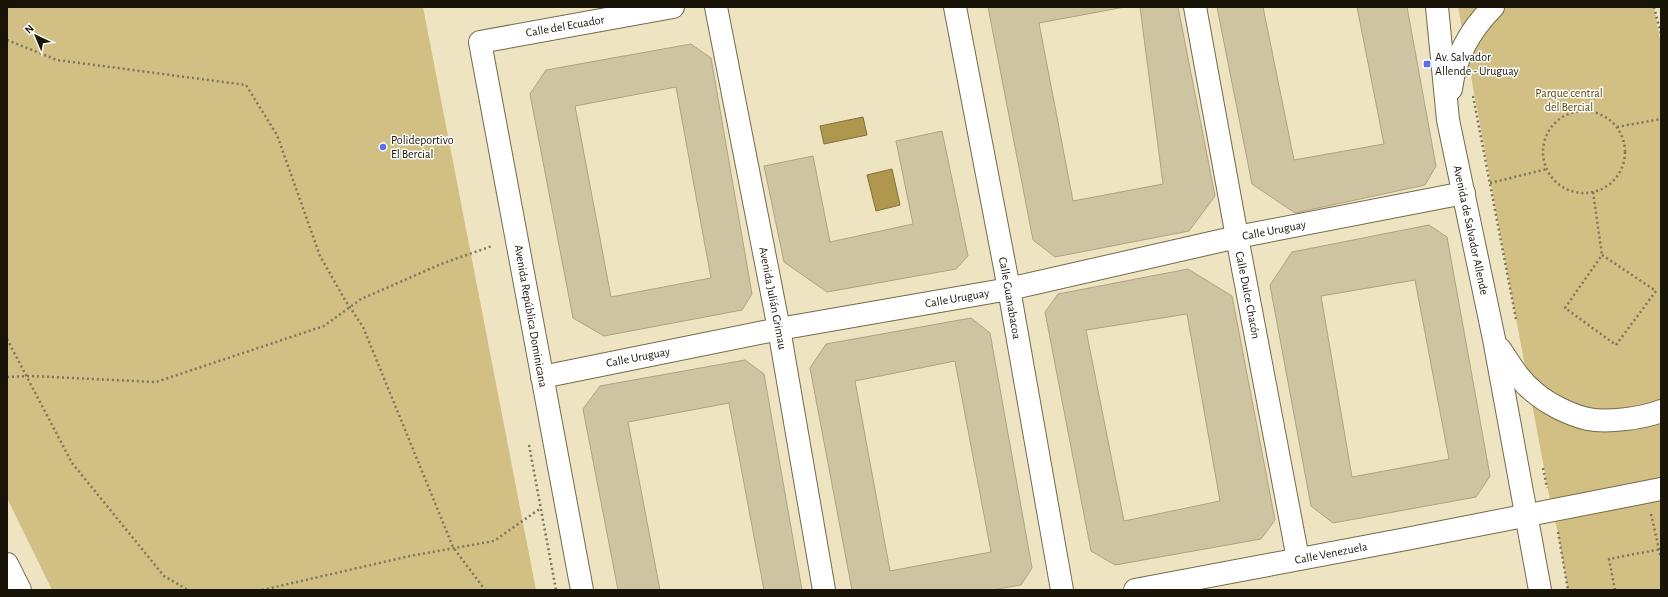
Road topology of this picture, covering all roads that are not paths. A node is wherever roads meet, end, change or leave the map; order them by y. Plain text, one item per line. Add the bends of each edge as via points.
1 (673, 7) edge
2 (716, 7) edge
3 (955, 7) edge
4 (1195, 7) edge
5 (1437, 7) edge
6 (1493, 7) edge
7 (480, 42) joint
8 (1448, 120) junction
9 (1464, 193) junction
10 (1237, 237) junction
11 (1009, 289) junction
12 (779, 329) junction
13 (1494, 339) junction
14 (542, 377) junction
15 (1661, 411) edge
16 (1661, 489) edge
17 (1527, 516) junction
18 (1298, 559) junction
19 (7, 564) edge
20 (20, 590) edge
21 (582, 590) edge
22 (824, 590) edge
23 (1062, 590) edge
24 (1135, 590) edge
25 (1540, 590) edge

1 - 7 street, Calle del Ecuador
2 - 12 street, Avenida Julián Grimau
3 - 11 street, Calle Guanabacoa
4 - 10 street, Calle Dulce Chacón
5 - 8 street, Avenida de Salvador Allende
6 - 8 street, Avenida de Salvador Allende via 1471,31 1460,52 1452,74
7 - 14 street, Avenida República Dominicana
8 - 9 street, Avenida de Salvador Allende
9 - 10 street, Calle Uruguay
9 - 13 street, Avenida de Salvador Allende
10 - 11 street, Calle Uruguay
10 - 18 street, Calle Dulce Chacón
11 - 12 street, Calle Uruguay
11 - 23 street, Calle Guanabacoa
12 - 14 street, Calle Uruguay
12 - 22 street, Avenida Julián Grimau
13 - 15 street, Avenida de Salvador Allende via 1520,378 1534,392 1562,410 1589,419 1619,420 1649,416
13 - 17 street, Avenida de Salvador Allende
14 - 21 street, Avenida República Dominicana
16 - 17 street
17 - 18 street, Calle Venezuela
17 - 25 street, Avenida de Salvador Allende
18 - 24 street, Calle Venezuela
19 - 20 street

